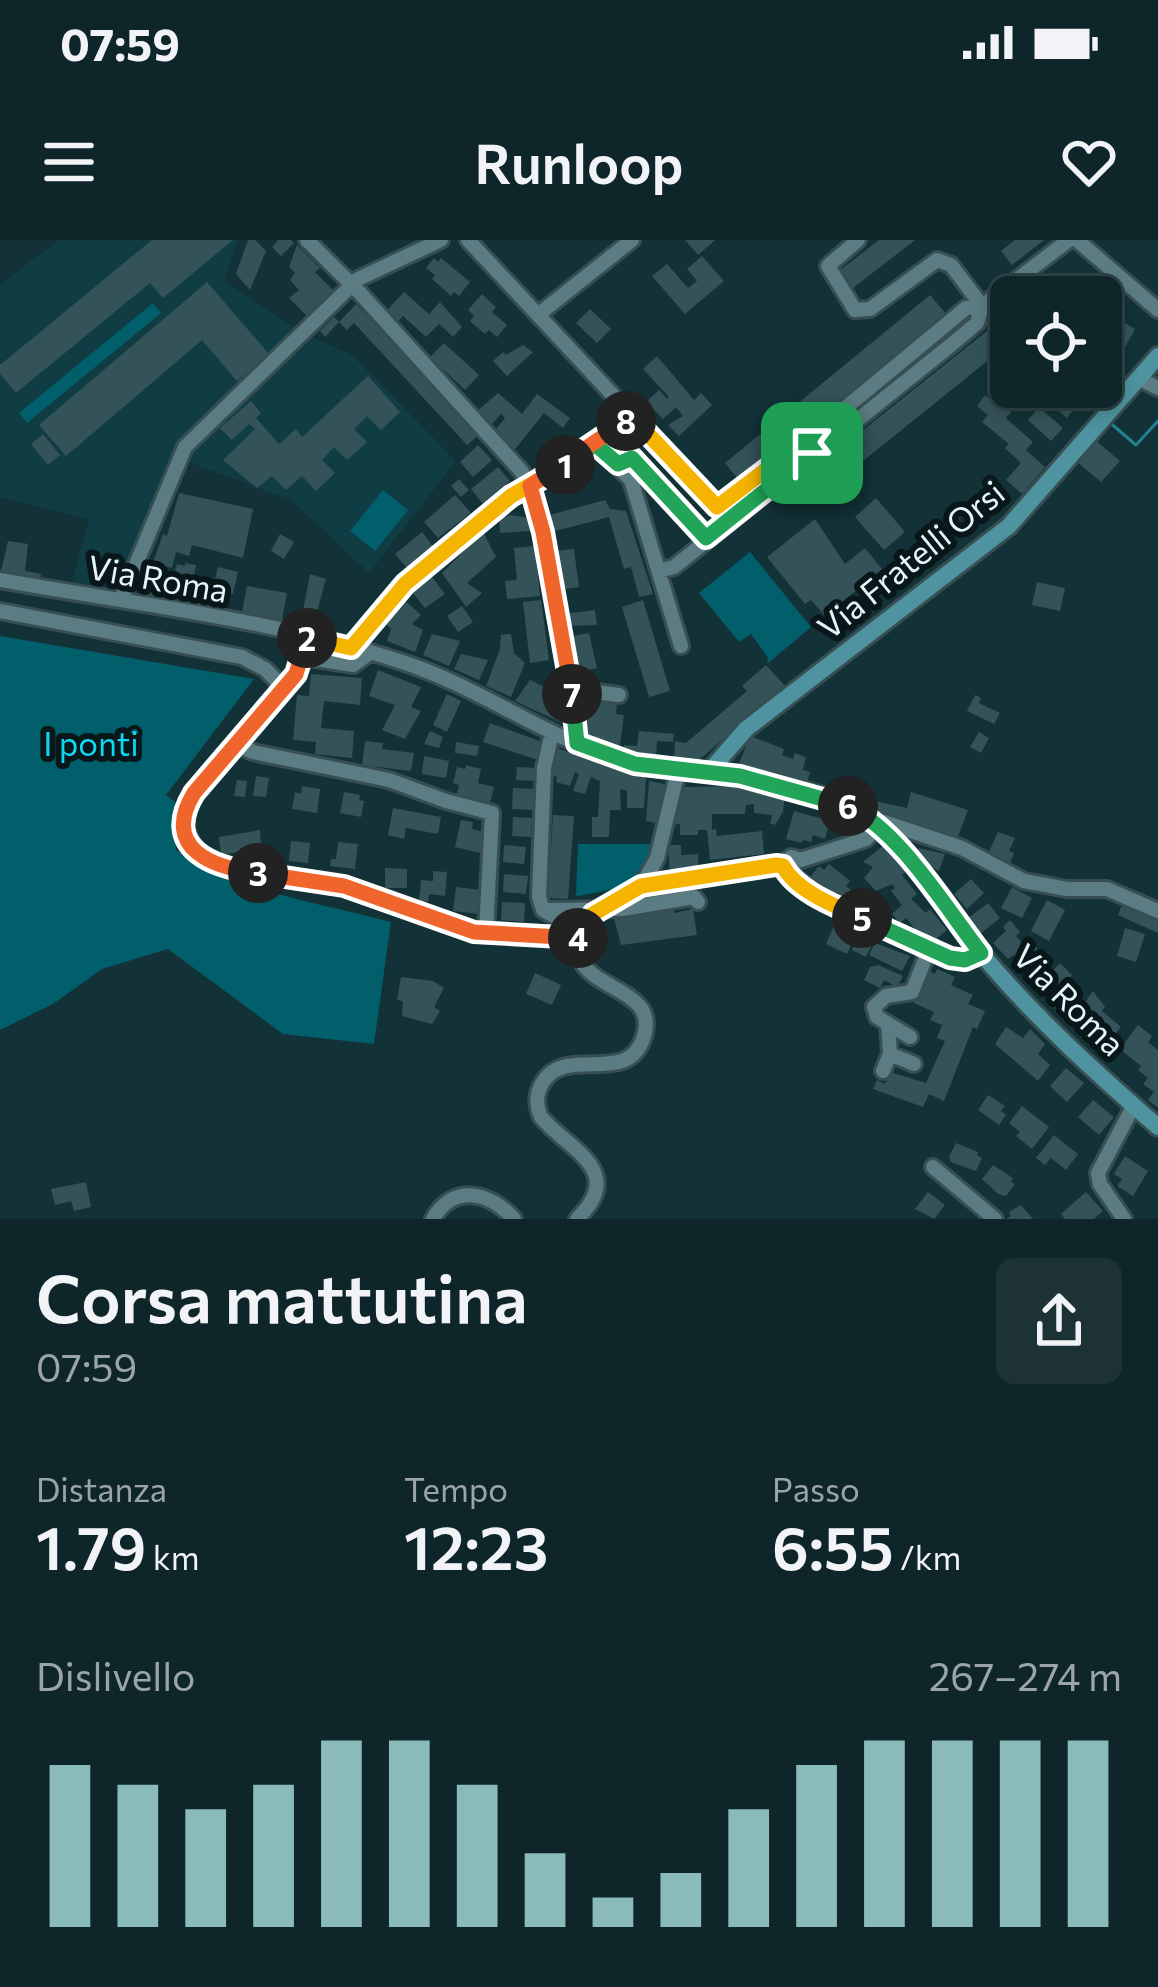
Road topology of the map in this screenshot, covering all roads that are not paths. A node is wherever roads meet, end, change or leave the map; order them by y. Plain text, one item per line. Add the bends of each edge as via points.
1 (307, 240) edge
2 (441, 240) edge
3 (469, 240) edge
4 (632, 240) edge
5 (858, 240) edge
6 (1073, 240) edge
7 (352, 286) junction
8 (982, 306) junction
9 (1158, 310) edge
10 (539, 314) junction
11 (1158, 356) edge
12 (1138, 378) junction
13 (1158, 388) edge
14 (632, 417) junction
15 (831, 429) junction
16 (595, 444) junction
17 (618, 464) junction
18 (530, 486) junction
19 (717, 507) junction
20 (729, 520) junction
21 (706, 538) junction
22 (659, 571) junction
23 (0, 580) edge
24 (124, 593) dead end
25 (0, 611) edge
26 (306, 637) junction
27 (681, 646) dead end
28 (351, 648) junction
29 (371, 652) junction
30 (303, 657) junction
31 (283, 687) junction
32 (571, 689) junction
33 (619, 695) dead end
34 (551, 732) junction
35 (577, 743) junction
36 (235, 744) junction
37 (678, 771) junction
38 (708, 773) junction
39 (879, 827) junction
40 (789, 871) junction
41 (641, 886) junction
42 (698, 902) dead end
43 (600, 909) junction
44 (543, 910) junction
45 (1158, 911) edge
46 (486, 933) junction
47 (581, 939) junction
48 (928, 949) junction
49 (981, 953) junction
50 (888, 1024) junction
51 (910, 1036) dead end
52 (890, 1054) junction
53 (914, 1064) dead end
54 (883, 1071) dead end
55 (1134, 1106) junction
56 (1158, 1127) edge
57 (933, 1167) dead end
58 (433, 1219) edge
59 (514, 1219) edge
60 (577, 1219) edge
61 (994, 1219) edge
62 (1124, 1219) edge

1 - 7 street
2 - 7 street
3 - 10 street
4 - 10 street
5 - 8 street via 828,266 855,310 870,310 937,260 951,265
6 - 8 street
6 - 9 street
7 - 18 street
7 - 24 street via 185,447
8 - 15 street via 977,323
10 - 14 street
11 - 12 main road, Via Fratelli Orsi
12 - 13 street
12 - 38 main road, Via Fratelli Orsi via 1009,526 746,729
14 - 16 street
14 - 19 street
15 - 19 street
15 - 20 street
16 - 17 street
16 - 18 street
17 - 21 street via 635,460
17 - 22 street via 634,487
18 - 28 street via 396,592
18 - 32 street
19 - 20 street
20 - 21 street
21 - 22 street
22 - 27 street
23 - 26 street, Via Roma
25 - 31 street, Via Roma via 242,657
26 - 28 street, Via Roma
26 - 30 street
28 - 29 street, Via Roma
29 - 30 street, Via Roma via 353,665
29 - 34 street, Via Roma
30 - 31 street
31 - 36 street
32 - 33 street
32 - 35 street
34 - 35 street, Via Roma
34 - 44 street
35 - 37 street, Via Roma
36 - 46 street via 492,813
36 - 46 street via 187,807 189,840 207,862 344,886
37 - 38 street, Via Roma
37 - 41 street via 658,858
38 - 39 main road, Via Roma via 838,802
39 - 40 street via 866,839 791,857
39 - 45 street via 911,829 1024,880 1118,891
39 - 49 main road, Via Roma
40 - 41 street
40 - 48 street via 827,902
41 - 43 street
42 - 43 street
43 - 44 street
43 - 47 street
44 - 47 street
46 - 47 street
47 - 60 street via 583,967 636,1000 646,1029 630,1057 559,1067 538,1091 541,1117 594,1171 591,1200
48 - 49 street via 956,960
48 - 50 street via 912,992 874,1007
49 - 55 main road, Via Roma
50 - 51 street
50 - 52 street
52 - 53 street
52 - 54 street
55 - 56 main road, Via Roma
55 - 62 street via 1098,1173
57 - 61 street
58 - 59 street via 449,1200 468,1194 491,1199

